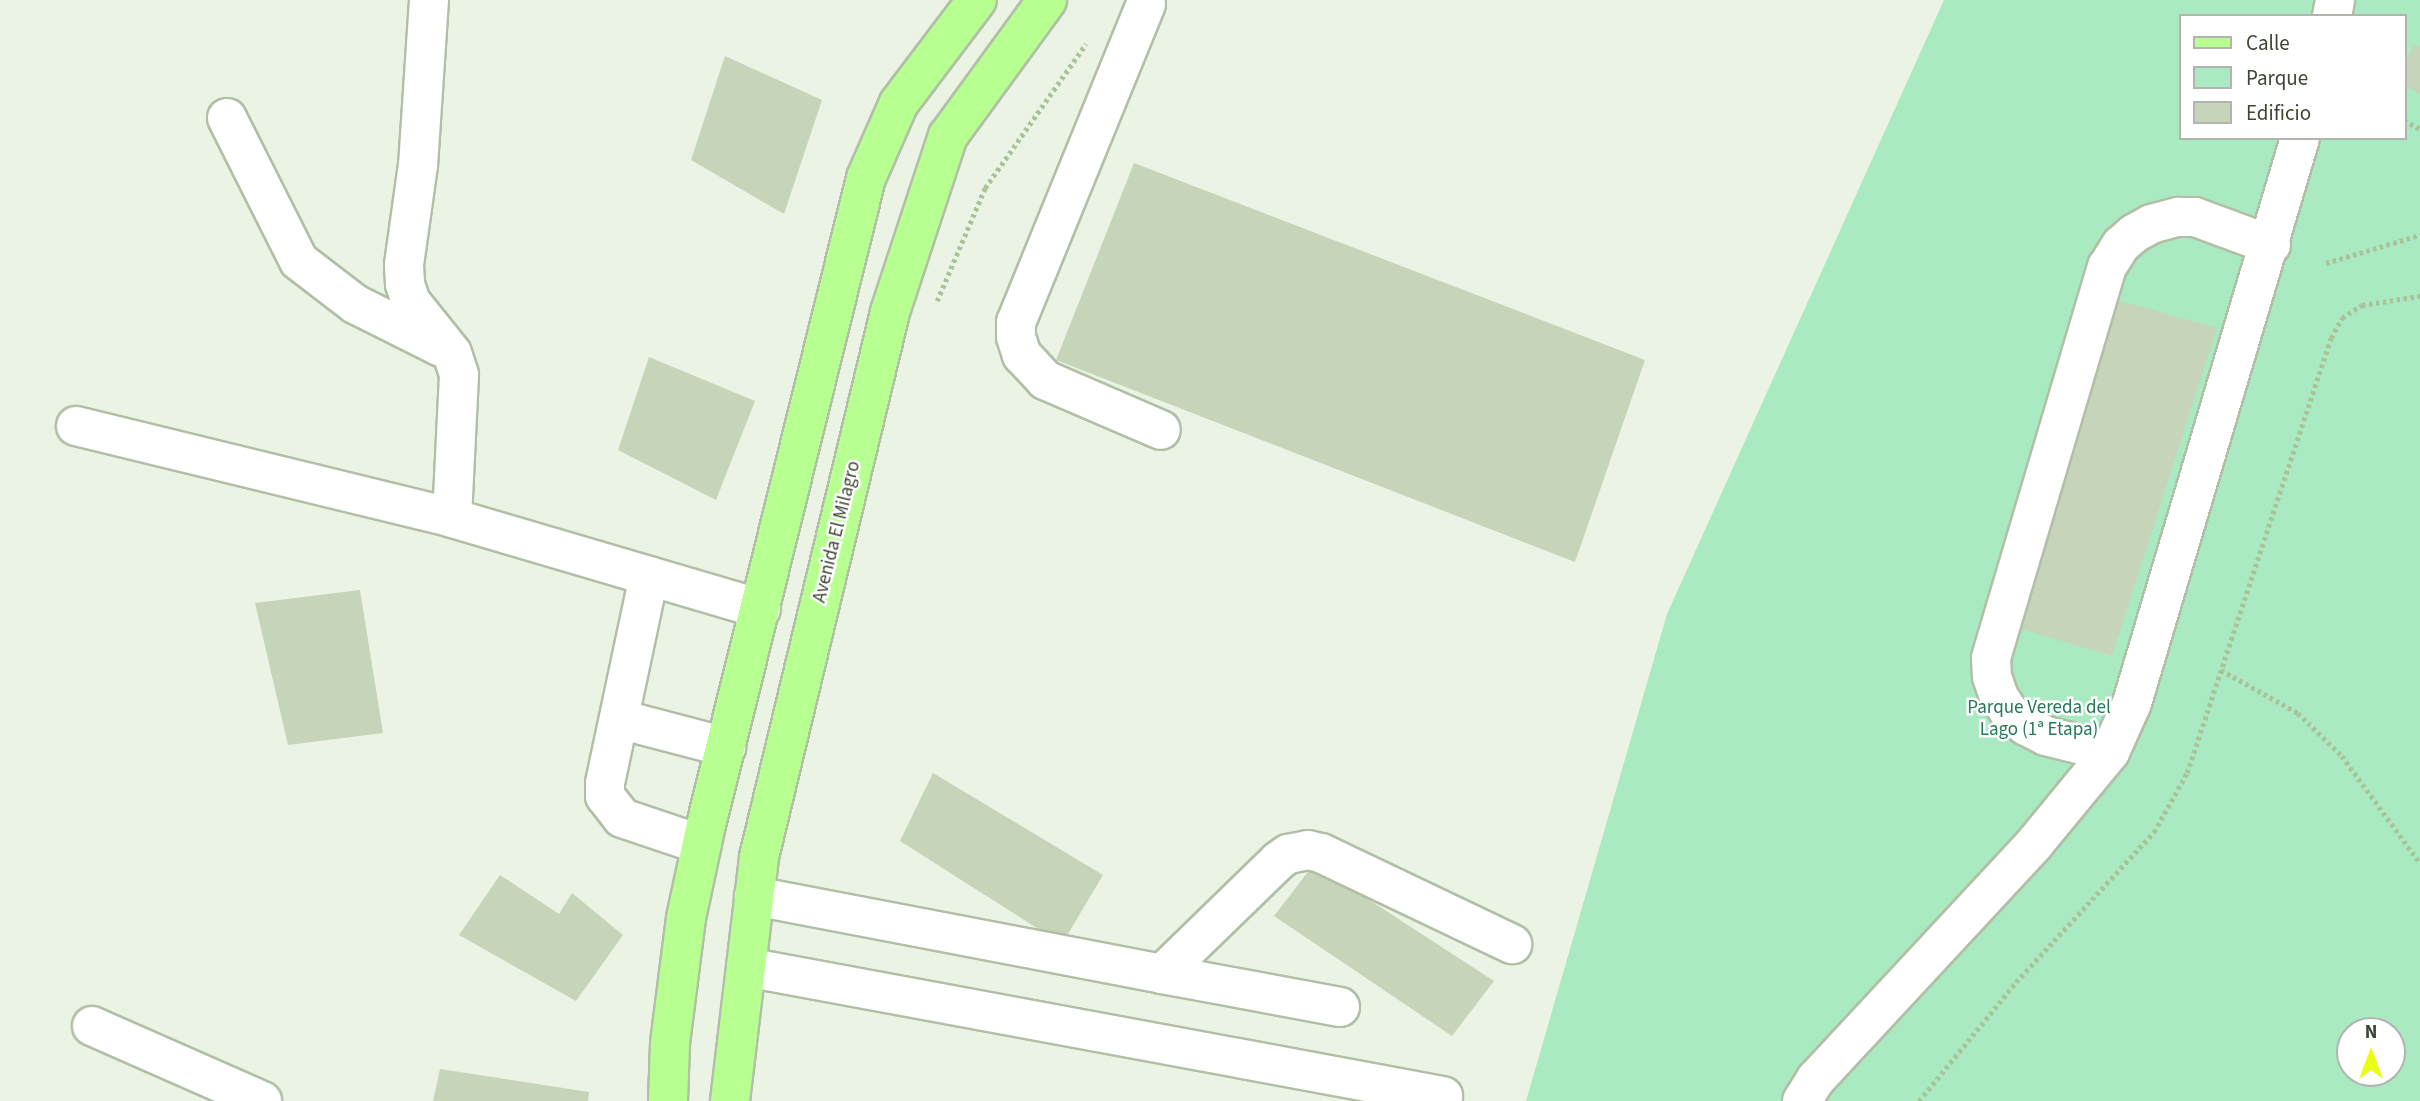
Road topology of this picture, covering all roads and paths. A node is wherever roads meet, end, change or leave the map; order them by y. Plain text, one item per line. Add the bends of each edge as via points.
1 (429, 0) edge
2 (977, 0) edge
3 (1046, 0) edge
4 (1146, 1) edge
5 (1093, 33) dead end
6 (227, 118) dead end
7 (2299, 140) edge
8 (2420, 235) edge
9 (2270, 245) junction
10 (2326, 263) dead end
11 (2420, 296) edge
12 (934, 309) dead end
13 (452, 353) junction
14 (76, 426) dead end
15 (1161, 430) dead end
16 (452, 518) junction
17 (649, 576) junction
18 (761, 609) junction
19 (2221, 670) junction
20 (619, 719) junction
21 (726, 747) junction
22 (2110, 752) junction
23 (702, 845) junction
24 (2420, 863) edge
25 (754, 897) junction
26 (1512, 944) dead end
27 (746, 967) junction
28 (1162, 974) junction
29 (1340, 1007) dead end
30 (92, 1026) dead end
31 (1443, 1096) dead end
32 (262, 1101) edge
33 (668, 1101) edge
34 (730, 1101) edge
35 (1802, 1101) edge
36 (1919, 1101) edge

1 - 13 street via 405,284 411,302
2 - 18 main road via 900,103 866,178
3 - 25 main road, Avenida El Milagro via 948,136 890,312 759,857
4 - 15 street via 1016,322 1016,337 1022,355 1045,380
5 - 12 path via 985,188
6 - 13 street via 299,261 355,304
7 - 9 street
8 - 10 path
9 - 22 street via 2132,703
9 - 22 street via 2195,217 2178,217 2135,233 2107,268 1991,657 1999,696 2026,726 2046,736
11 - 19 path via 2362,305 2342,318
13 - 16 street via 459,409
14 - 16 street
16 - 17 street
17 - 18 street
17 - 20 street
18 - 21 main road
19 - 24 path via 2298,713 2342,756
19 - 36 path via 2187,773 2154,832 2016,982
20 - 21 street
20 - 23 street via 606,796 622,818
21 - 23 main road
22 - 35 street via 2035,843 1816,1079
23 - 33 main road via 686,918 670,1043
25 - 27 main road, Avenida El Milagro
25 - 28 street
26 - 28 street via 1308,850 1279,861
27 - 31 street
27 - 34 main road, Avenida El Milagro
28 - 29 street
30 - 32 street

